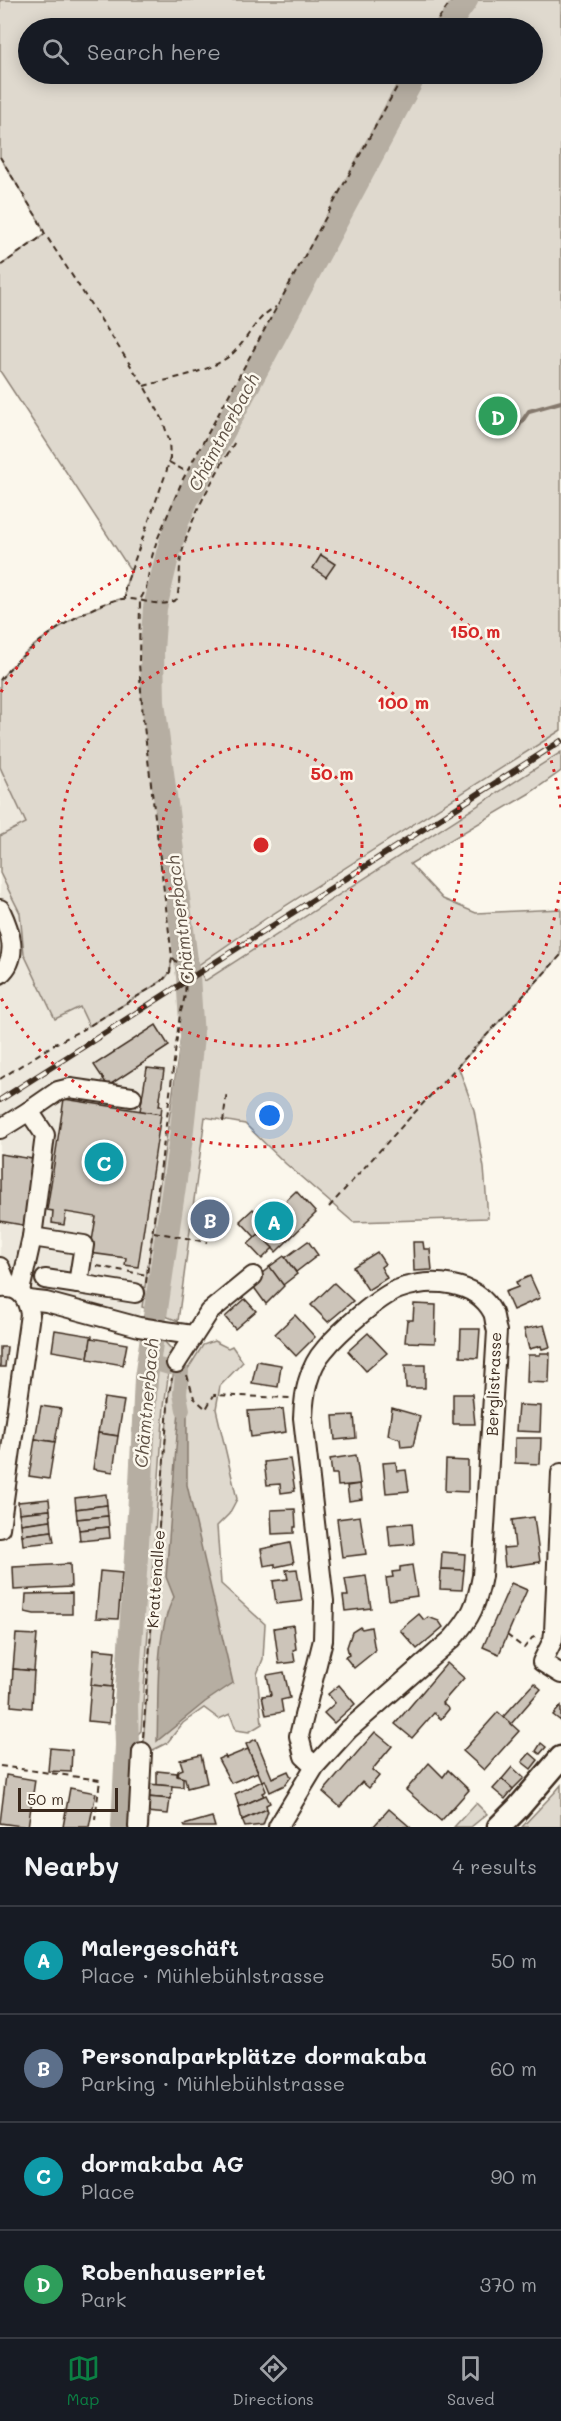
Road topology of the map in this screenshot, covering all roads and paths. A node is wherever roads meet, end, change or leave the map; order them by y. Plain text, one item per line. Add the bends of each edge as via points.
1 (452, 0) edge
2 (439, 18) edge
3 (399, 84) edge
4 (0, 157) edge
5 (45, 234) junction
6 (0, 266) edge
7 (278, 306) junction
8 (144, 386) junction
9 (236, 440) dead end
10 (169, 462) junction
11 (187, 472) junction
12 (125, 598) junction
13 (140, 600) junction
14 (0, 680) edge
15 (0, 909) edge
16 (561, 955) edge
17 (172, 957) junction
18 (0, 974) edge
19 (0, 1079) edge
20 (227, 1091) dead end
21 (132, 1097) dead end
22 (29, 1111) junction
23 (223, 1122) dead end
24 (0, 1129) edge
25 (329, 1207) dead end
26 (154, 1232) junction
27 (32, 1237) junction
28 (207, 1242) dead end
29 (81, 1263) junction
30 (0, 1267) edge
31 (147, 1275) junction
32 (253, 1276) dead end
33 (45, 1279) dead end
34 (78, 1284) junction
35 (140, 1289) joint
36 (14, 1292) edge
37 (192, 1335) junction
38 (182, 1366) junction
39 (279, 1398) dead end
40 (561, 1473) edge
41 (0, 1528) edge
42 (507, 1635) dead end
43 (524, 1648) dead end
44 (561, 1674) edge
45 (142, 1752) joint
46 (561, 1758) edge
47 (0, 1766) edge
48 (315, 1766) junction
49 (95, 1819) dead end
50 (138, 1827) edge
51 (278, 1827) edge
52 (499, 1827) edge

1 - 2 path
3 - 7 path
4 - 5 path
5 - 6 path
5 - 8 path
7 - 8 path via 266,312 223,361
7 - 11 path
8 - 10 path via 162,418 169,440
9 - 13 path via 189,531 177,599 171,603
10 - 11 path
10 - 12 path via 125,587
11 - 13 path via 164,520
12 - 13 path
12 - 14 path via 110,601 64,626 24,653
13 - 17 path via 142,706
15 - 18 street via 13,949 9,966
16 - 25 path
17 - 19 path via 165,979
17 - 26 path via 183,973 187,995 180,1014
20 - 23 path
21 - 22 street via 70,1088 58,1091
22 - 24 street
22 - 27 street via 45,1135
26 - 28 path
26 - 31 path
27 - 29 street via 84,1245
27 - 36 street
29 - 31 path
29 - 34 street
30 - 36 street
31 - 35 path
32 - 37 street via 209,1312
33 - 34 street
34 - 35 street
36 - 37 street via 140,1328
36 - 41 street via 30,1314
37 - 38 street
38 - 39 path via 194,1398 206,1409 214,1395
38 - 45 path, Krattenallee via 169,1393
40 - 44 street via 554,1632 542,1662
42 - 43 path
45 - 50 street
46 - 52 main road
47 - 49 path via 100,1780
48 - 48 street, Berglistrasse via 348,1730 452,1639 478,1602 497,1331 493,1313 477,1296 454,1284 425,1283 398,1290 367,1310 324,1350 310,1375 303,1399 324,1601 323,1640 299,1736 304,1756
48 - 51 street, Berglistrasse

